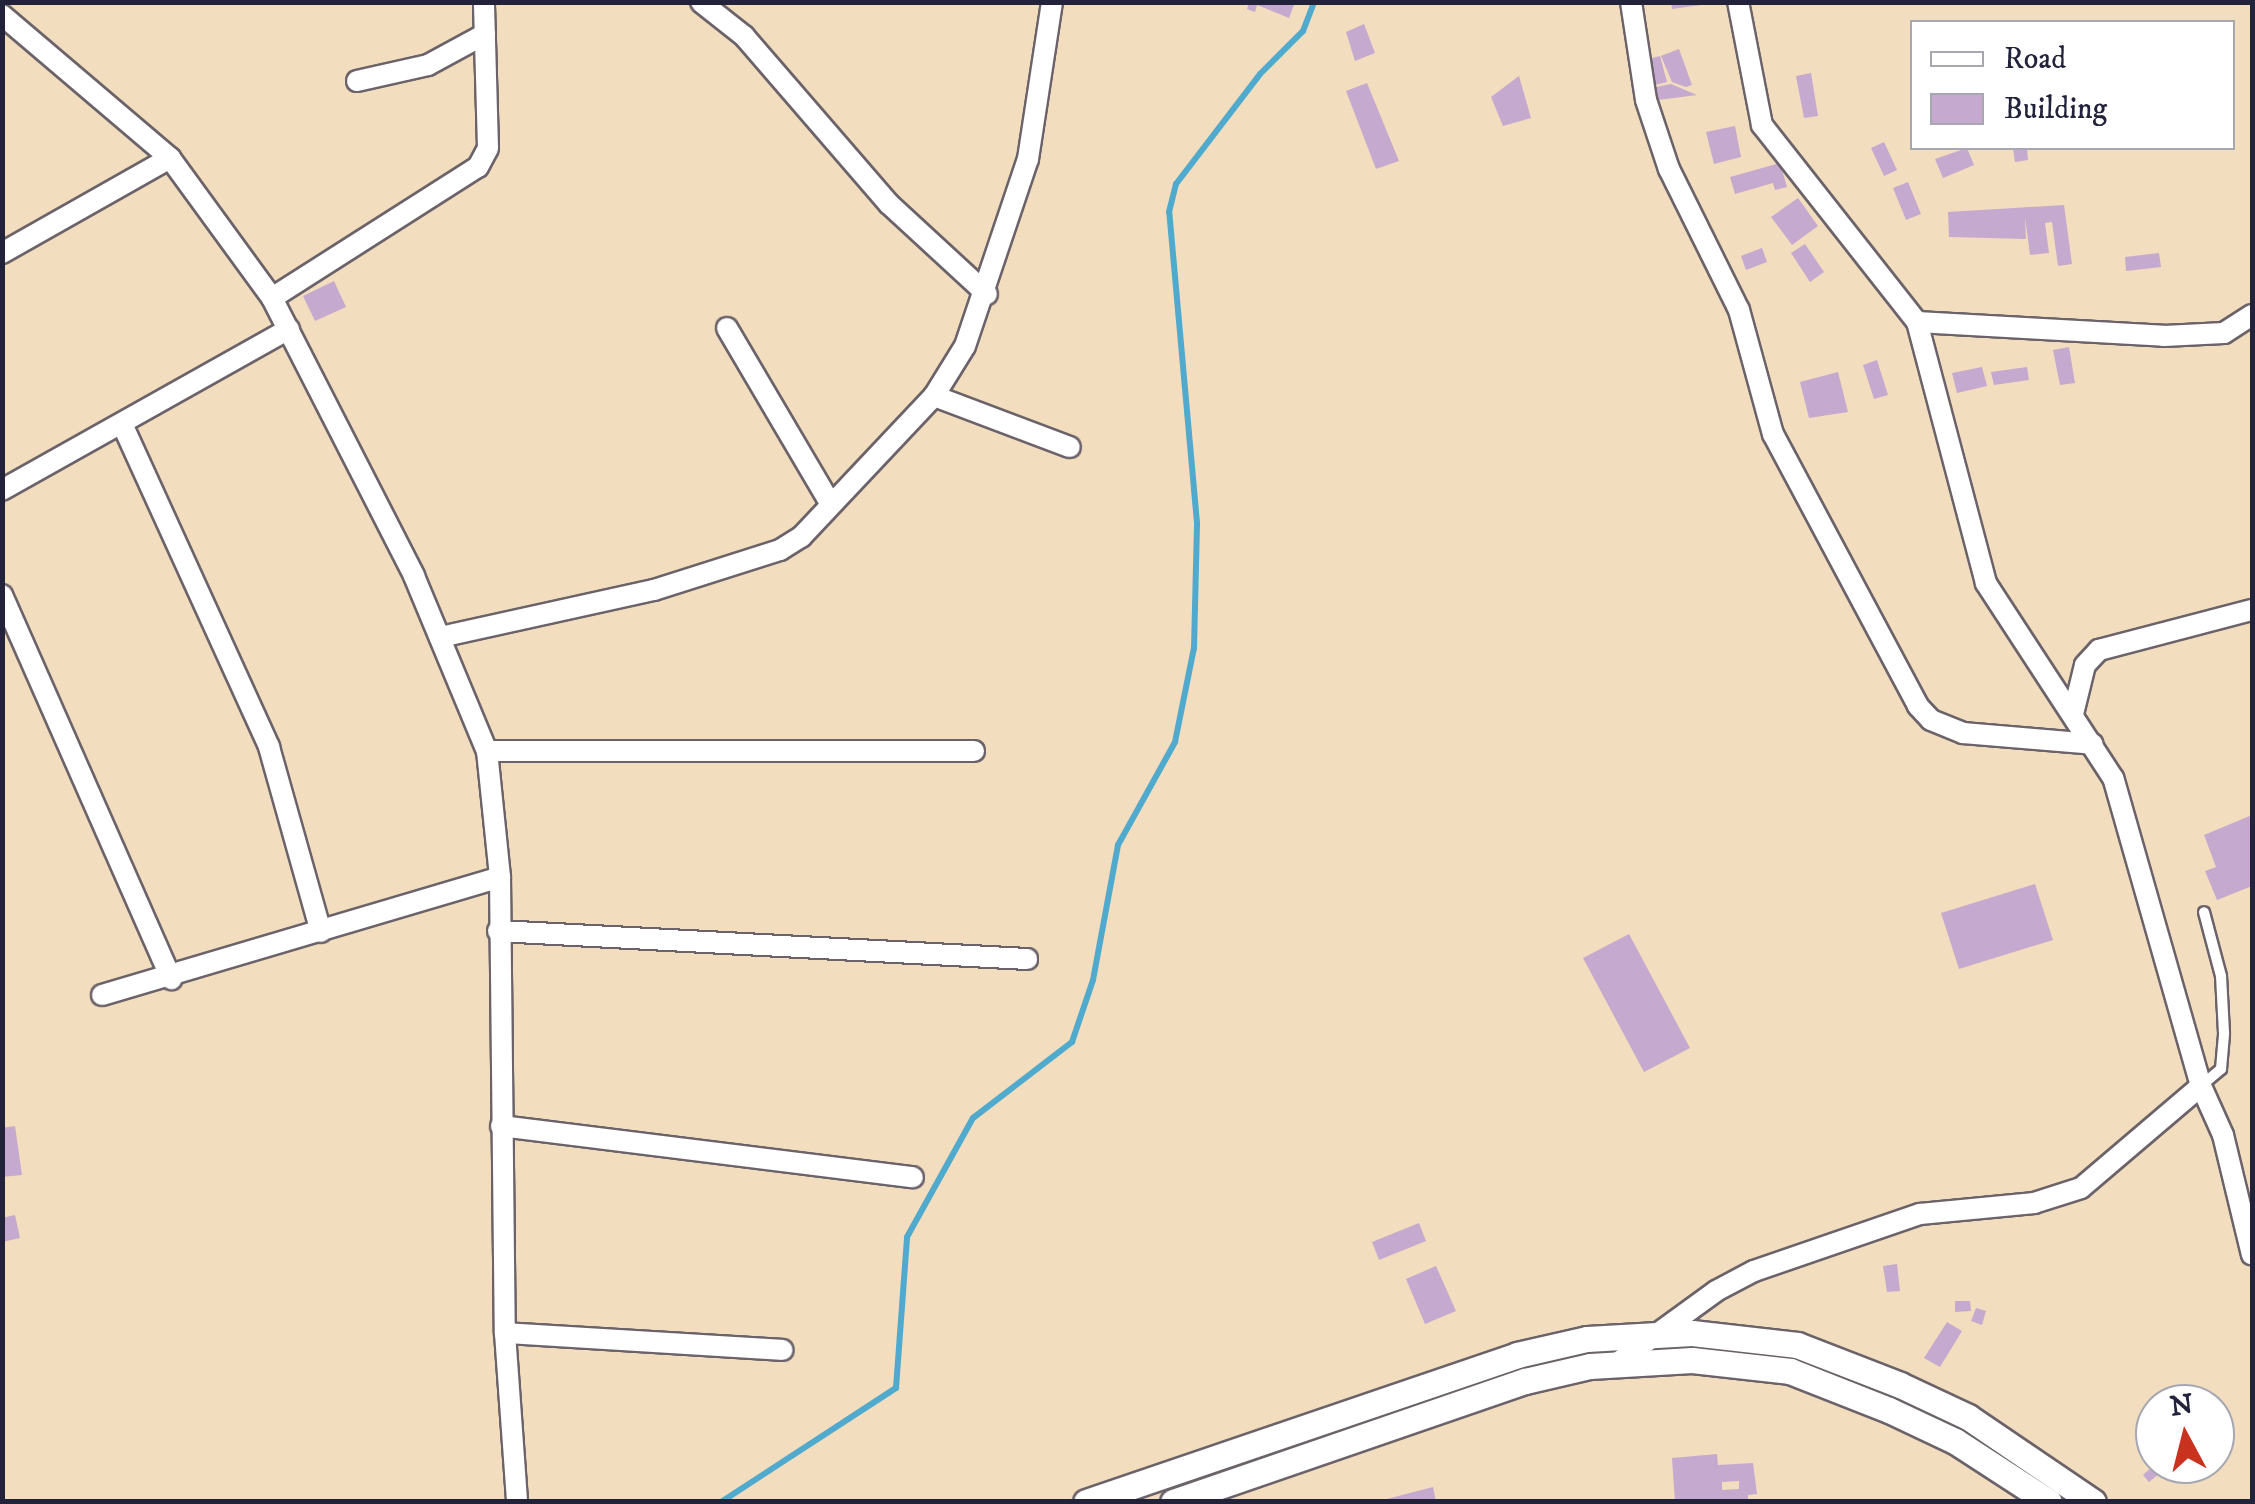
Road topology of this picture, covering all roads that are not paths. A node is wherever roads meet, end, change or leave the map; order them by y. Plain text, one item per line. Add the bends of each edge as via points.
1 (484, 2) edge
2 (701, 2) edge
3 (1052, 2) edge
4 (1631, 2) edge
5 (1738, 2) edge
6 (2, 15) edge
7 (485, 34) junction
8 (357, 81) dead end
9 (170, 158) junction
10 (2, 253) edge
11 (988, 294) junction
12 (272, 298) junction
13 (2252, 315) edge
14 (1917, 322) junction
15 (727, 328) dead end
16 (290, 329) junction
17 (934, 396) junction
18 (123, 426) junction
19 (1070, 446) dead end
20 (2, 490) edge
21 (828, 502) junction
22 (2, 595) edge
23 (2252, 610) edge
24 (440, 637) junction
25 (2072, 714) junction
26 (2094, 744) junction
27 (974, 750) dead end
28 (488, 751) junction
29 (500, 877) junction
30 (2204, 912) dead end
31 (498, 931) junction
32 (321, 932) junction
33 (1026, 958) dead end
34 (171, 978) junction
35 (102, 996) dead end
36 (2201, 1086) junction
37 (500, 1126) junction
38 (913, 1176) dead end
39 (2252, 1256) edge
40 (505, 1333) junction
41 (1653, 1336) junction
42 (782, 1350) dead end
43 (1618, 1363) junction
44 (518, 1502) edge
45 (1086, 1502) edge
46 (1173, 1502) edge
47 (2049, 1502) edge
48 (2093, 1502) edge

1 - 7 street
2 - 11 street via 744,36 890,204
3 - 11 street via 1028,159
4 - 26 street via 1646,100 1668,170 1739,310 1773,434 1918,706 1930,720 1963,733
5 - 14 street via 1762,125
6 - 9 street
7 - 8 street via 428,66
7 - 12 street via 488,148 478,167
9 - 10 street
9 - 12 street
11 - 17 street
12 - 16 street
13 - 14 street via 2224,333 2164,336
14 - 25 street via 1950,428 1978,560 1998,604
15 - 21 street
16 - 18 street
16 - 24 street
17 - 19 street
17 - 21 street
18 - 20 street
18 - 32 street via 269,747
21 - 24 street via 801,537 780,550 654,590
22 - 34 street
23 - 25 street via 2099,650 2085,664
24 - 28 street
25 - 26 street
26 - 36 street via 2130,828
27 - 28 street
28 - 29 street
29 - 31 street
29 - 32 street
30 - 36 lane via 2221,976 2224,1033 2221,1069
31 - 33 street
31 - 37 street
32 - 34 street
34 - 35 street
36 - 39 street via 2223,1135
36 - 41 street via 2116,1162 2056,1199 1920,1214 1848,1236 1716,1291
37 - 38 street
37 - 40 street
40 - 42 street
40 - 44 street
41 - 43 street
41 - 45 street via 1586,1339 1517,1354
41 - 48 street via 1736,1334 1797,1345 1968,1417
43 - 46 street via 1525,1381
43 - 47 street via 1733,1361 1790,1371 1955,1441

